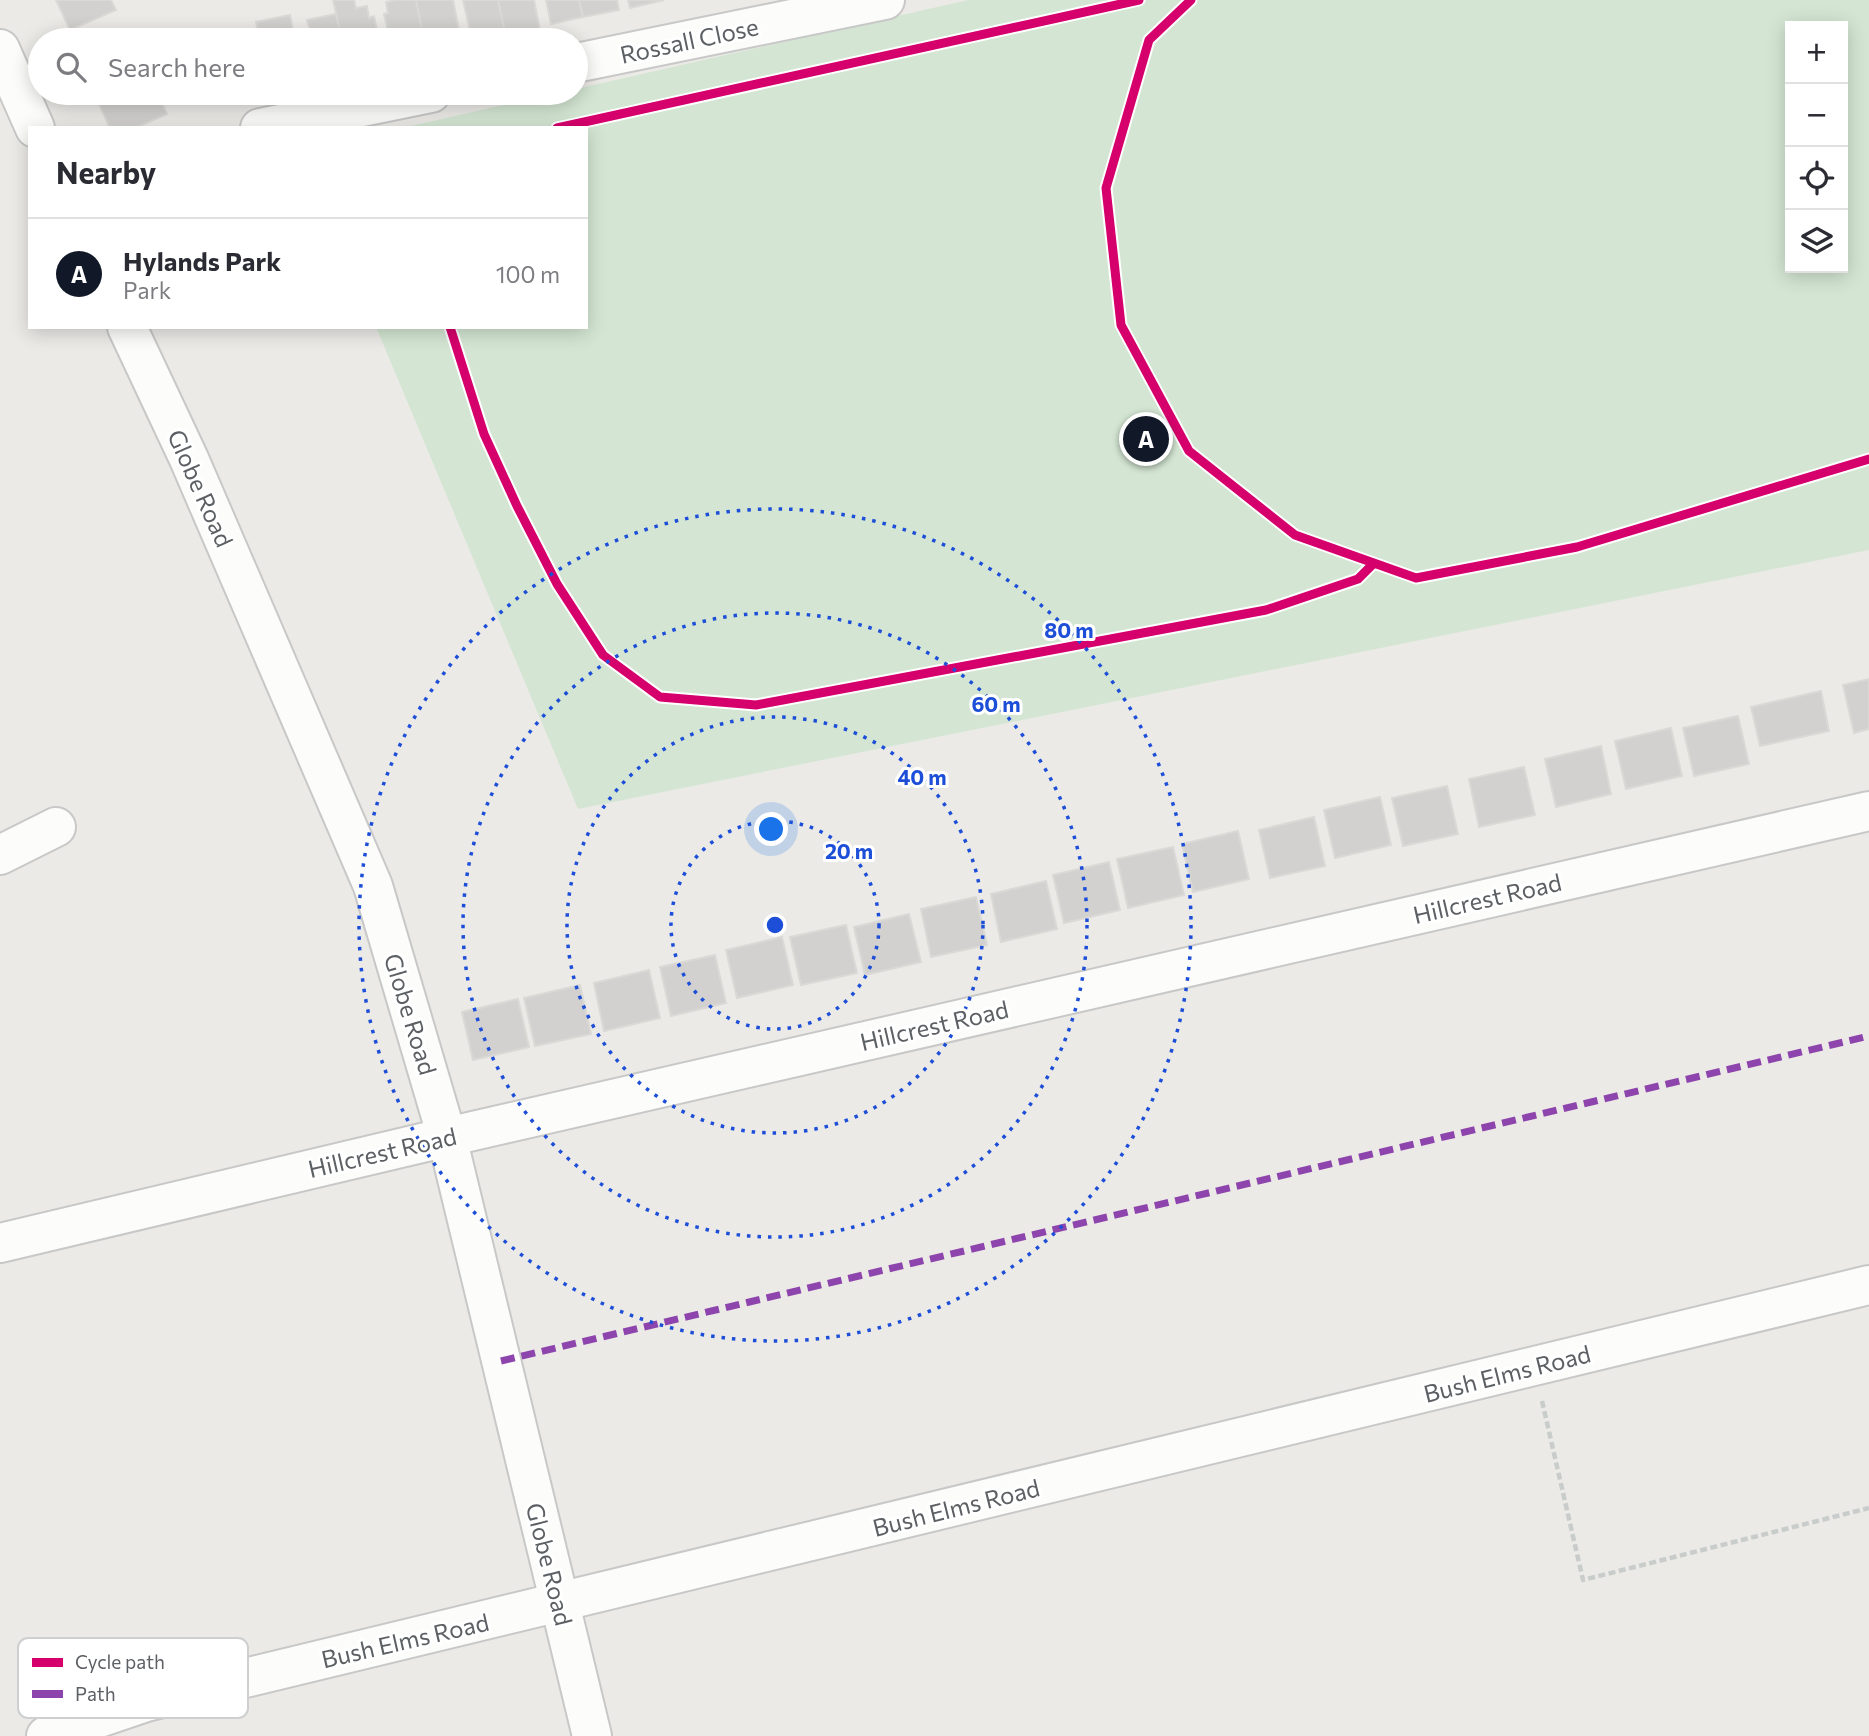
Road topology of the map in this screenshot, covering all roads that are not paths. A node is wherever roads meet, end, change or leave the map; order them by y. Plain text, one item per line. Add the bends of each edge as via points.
1 (885, 0) edge
2 (1, 55) edge
3 (588, 61) edge
4 (372, 105) edge
5 (34, 126) edge
6 (270, 126) edge
7 (128, 329) edge
8 (1869, 811) edge
9 (56, 827) dead end
10 (0, 855) edge
11 (447, 1137) junction
12 (0, 1243) edge
13 (1869, 1285) edge
14 (559, 1604) junction
15 (248, 1679) edge
16 (101, 1718) edge
17 (46, 1736) edge
18 (592, 1736) edge

1 - 3 street, Rossall Close
2 - 5 street
4 - 6 street
7 - 11 street, Globe Road via 189,459 373,886
8 - 11 street, Hillcrest Road
9 - 10 street
11 - 12 street, Hillcrest Road
11 - 14 street, Globe Road
13 - 14 street, Bush Elms Road
14 - 15 street, Bush Elms Road
14 - 18 street, Globe Road
16 - 17 street, Bush Elms Road

